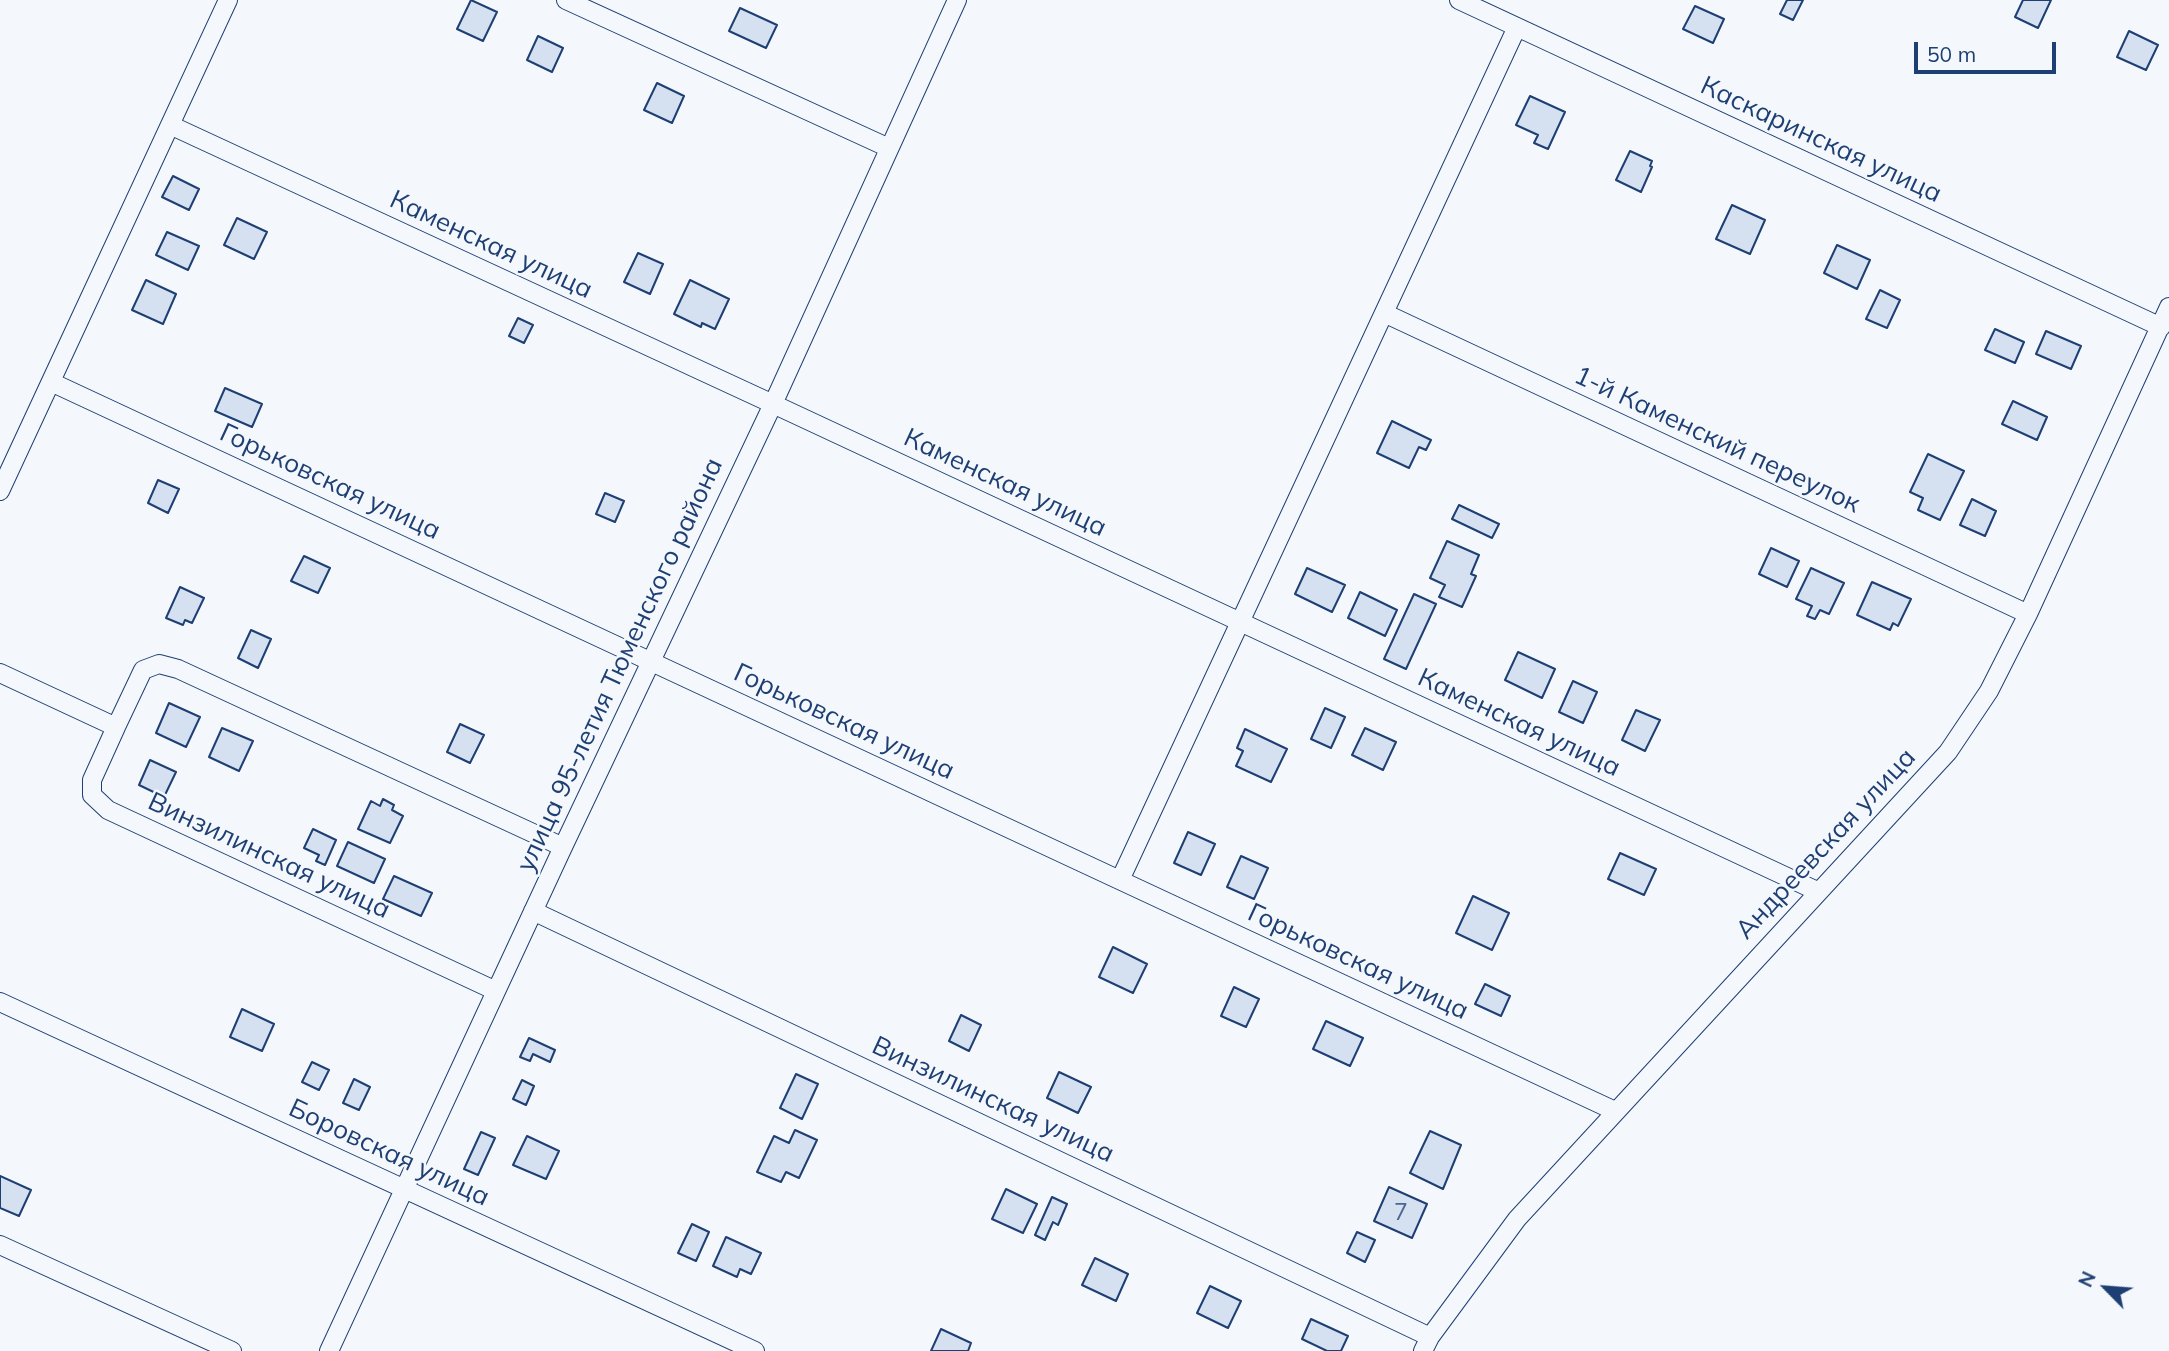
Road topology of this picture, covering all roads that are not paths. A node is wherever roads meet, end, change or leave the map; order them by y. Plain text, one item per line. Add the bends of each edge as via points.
1 (228, 0) edge
2 (566, 0) edge
3 (953, 1) edge
4 (1467, 2) edge
5 (1517, 27) junction
6 (170, 125) junction
7 (889, 148) junction
8 (2169, 307) edge
9 (1384, 313) junction
10 (2161, 327) junction
11 (51, 382) junction
12 (773, 404) junction
13 (0, 491) edge
14 (2028, 614) junction
15 (1240, 622) junction
16 (651, 660) junction
17 (0, 673) edge
18 (116, 727) junction
19 (563, 847) junction
20 (1120, 880) junction
21 (1817, 891) junction
22 (533, 911) junction
23 (496, 991) junction
24 (0, 1002) edge
25 (1615, 1111) junction
26 (404, 1189) junction
27 (0, 1245) edge
28 (1427, 1344) edge
29 (232, 1351) edge
30 (329, 1351) edge
31 (755, 1351) edge

1 - 6 street
2 - 7 street
3 - 7 street, улица 95-летия Тюменского района
4 - 5 street, Каскаринская улица
5 - 9 street
5 - 10 street, Каскаринская улица
6 - 11 street
6 - 12 street, Каменская улица
7 - 12 street, улица 95-летия Тюменского района
8 - 10 street, Андреевская улица
9 - 14 street, 1-й Каменский переулок
9 - 15 street
10 - 14 street, Андреевская улица
11 - 13 street
11 - 16 street, Горьковская улица
12 - 15 street, Каменская улица
12 - 16 street, улица 95-летия Тюменского района
14 - 21 street, Андреевская улица via 1989,691 1948,752
15 - 20 street
15 - 21 street, Каменская улица
16 - 19 street, улица 95-летия Тюменского района
16 - 20 street, Горьковская улица
17 - 18 street
18 - 19 street, Винзилинская улица via 143,670 159,664 178,669
18 - 23 street, Винзилинская улица via 92,780 92,795 107,810
19 - 22 street, улица 95-летия Тюменского района
20 - 25 street, Горьковская улица
21 - 25 street, Андреевская улица
22 - 23 street, улица 95-летия Тюменского района
22 - 28 street, Винзилинская улица
23 - 26 street, улица 95-летия Тюменского района
24 - 26 street, Боровская улица
25 - 28 street, Андреевская улица via 1517,1219
26 - 30 street, улица 95-летия Тюменского района
26 - 31 street, Боровская улица
27 - 29 street

